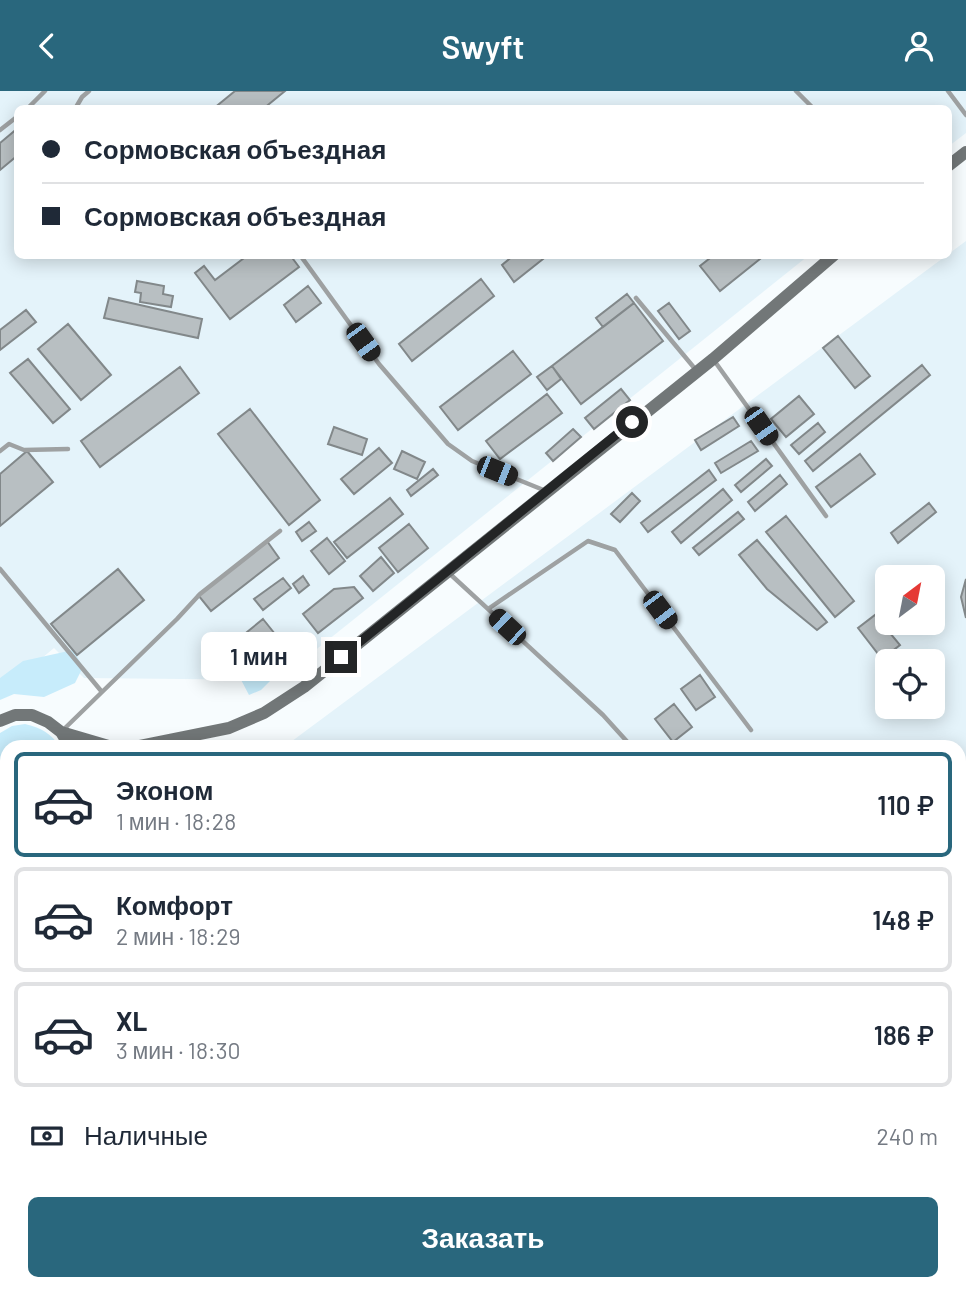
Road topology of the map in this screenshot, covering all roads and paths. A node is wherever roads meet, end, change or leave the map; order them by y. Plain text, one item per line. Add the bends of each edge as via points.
1 (45, 91) edge
2 (89, 91) edge
3 (796, 91) edge
4 (948, 91) edge
5 (31, 105) edge
6 (77, 105) edge
7 (810, 105) edge
8 (966, 115) edge
9 (14, 119) edge
10 (0, 130) edge
11 (966, 152) edge
12 (952, 163) edge
13 (303, 259) edge
14 (829, 259) edge
15 (636, 298) dead end
16 (713, 359) junction
17 (696, 371) junction
18 (68, 449) dead end
19 (0, 451) edge
20 (547, 491) junction
21 (825, 516) dead end
22 (280, 531) dead end
23 (0, 569) edge
24 (447, 571) junction
25 (488, 609) junction
26 (102, 692) junction
27 (0, 721) edge
28 (751, 730) dead end
29 (61, 731) junction
30 (66, 740) edge
31 (90, 740) edge
32 (189, 740) edge
33 (625, 740) edge

1 - 5 lane
2 - 6 lane
3 - 7 lane
4 - 8 lane
9 - 10 lane
11 - 12 street
13 - 20 lane via 379,364 448,444 472,461
14 - 16 street
15 - 17 lane
16 - 17 street
16 - 21 lane
17 - 20 street
18 - 19 lane via 24,450 9,444
20 - 24 street
22 - 26 lane via 200,594
23 - 26 lane
24 - 25 lane
24 - 32 street via 304,687 264,713
25 - 28 lane via 588,541 615,549
25 - 33 lane
26 - 29 lane
27 - 29 street via 32,715
29 - 30 street
29 - 31 street

